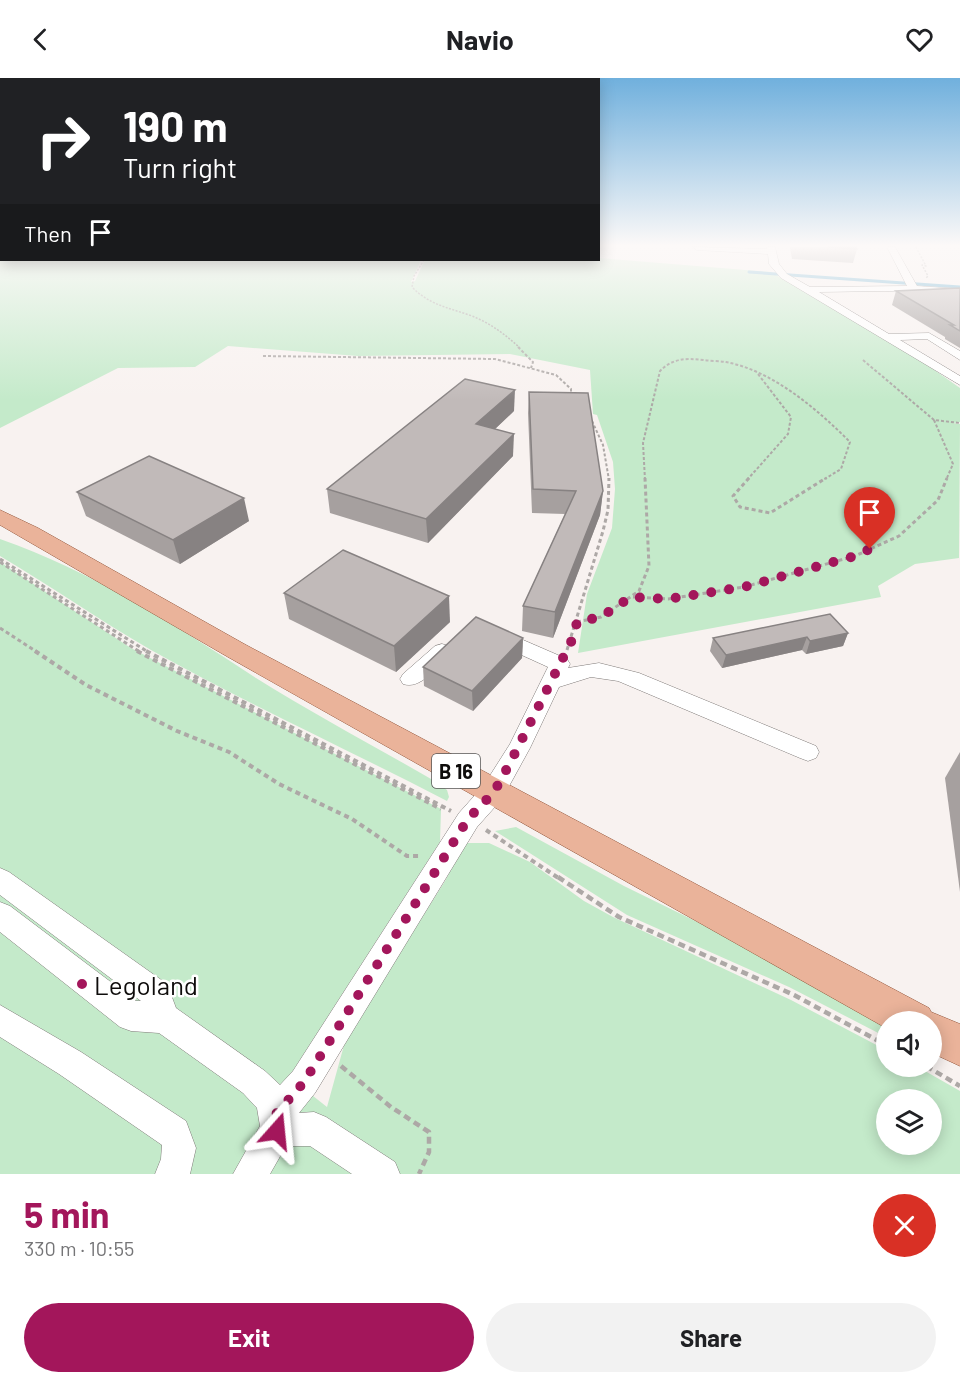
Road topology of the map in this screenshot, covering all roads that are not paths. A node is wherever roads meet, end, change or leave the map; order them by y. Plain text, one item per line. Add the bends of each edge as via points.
1 (824, 298) edge
2 (889, 337) junction
3 (960, 356) edge
4 (960, 361) edge
5 (933, 364) junction
6 (960, 381) edge
7 (0, 516) edge
8 (484, 629) edge
9 (455, 640) edge
10 (555, 673) junction
11 (410, 679) dead end
12 (808, 752) dead end
13 (494, 792) junction
14 (0, 880) edge
15 (0, 915) edge
16 (895, 1011) edge
17 (164, 1018) junction
18 (0, 1020) edge
19 (942, 1036) edge
20 (960, 1046) edge
21 (277, 1123) junction
22 (172, 1174) edge
23 (250, 1174) edge
24 (383, 1174) edge

1 - 2 street
2 - 3 street via 929,336
2 - 5 street
4 - 5 street
5 - 6 street
7 - 13 main road, B 16
8 - 10 street
9 - 11 street
10 - 12 street via 606,670 632,678
10 - 13 street
13 - 16 main road, B 16
13 - 21 street via 468,819
14 - 17 street via 156,994
15 - 17 street via 131,1016
17 - 21 street via 259,1086 270,1098
18 - 22 street via 174,1133 180,1150
19 - 20 main road
21 - 23 street
21 - 24 street via 314,1129

